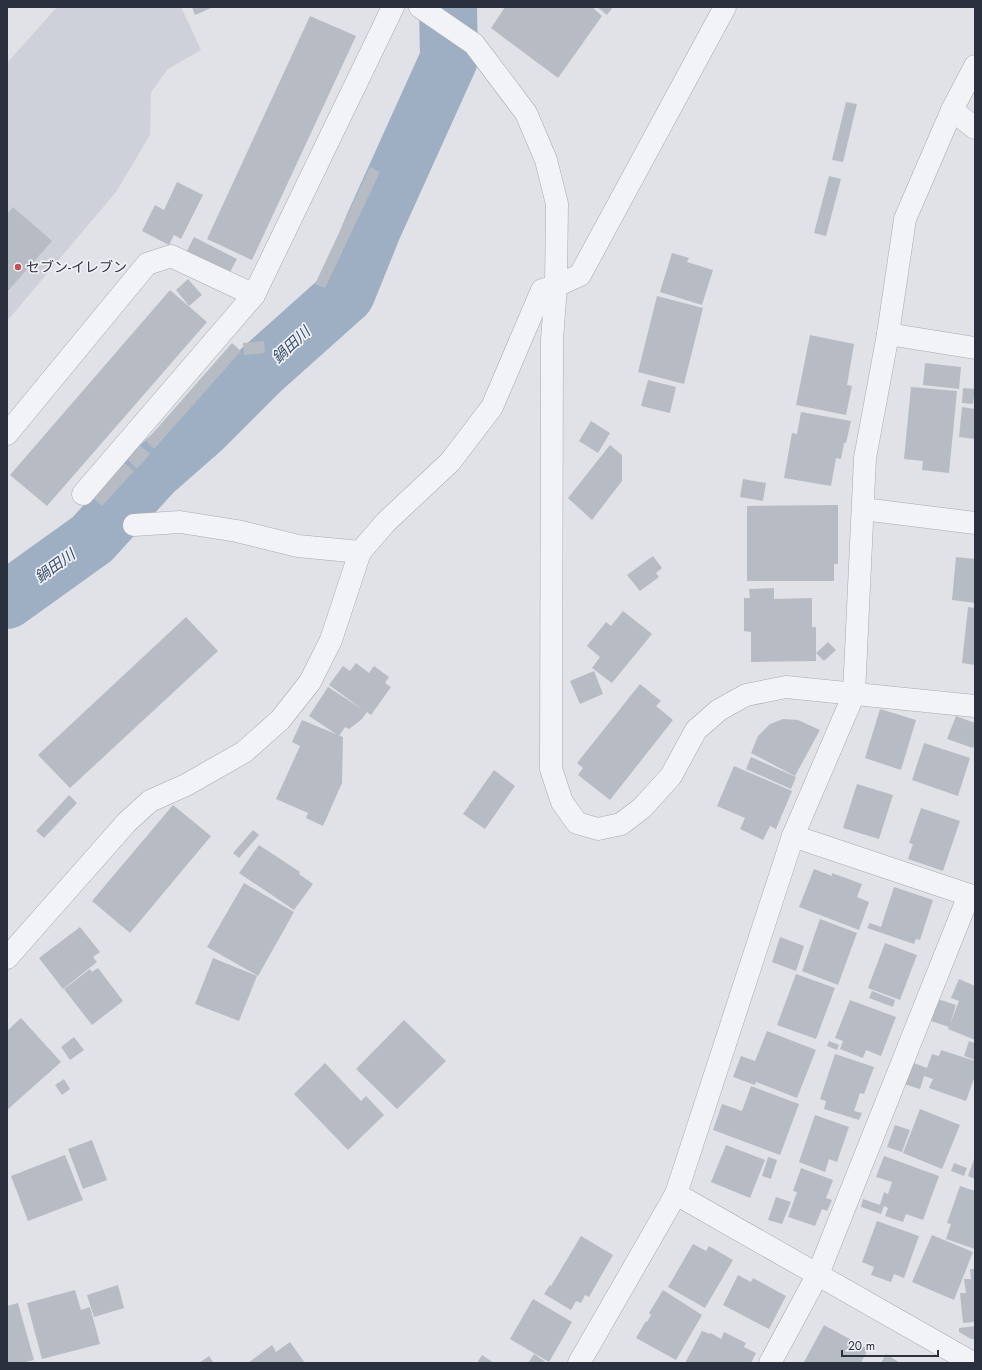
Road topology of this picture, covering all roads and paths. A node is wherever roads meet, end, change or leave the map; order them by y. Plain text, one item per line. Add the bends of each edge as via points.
1 (393, 7) edge
2 (725, 7) edge
3 (422, 8) edge
4 (975, 66) edge
5 (952, 110) junction
6 (975, 128) edge
7 (556, 286) junction
8 (254, 295) junction
9 (888, 334) junction
10 (975, 348) edge
11 (7, 434) edge
12 (83, 494) dead end
13 (863, 509) junction
14 (975, 523) edge
15 (134, 525) dead end
16 (360, 552) junction
17 (854, 694) junction
18 (975, 706) edge
19 (793, 836) junction
20 (972, 896) edge
21 (7, 958) edge
22 (676, 1194) junction
23 (818, 1274) junction
24 (971, 1362) edge
25 (579, 1363) edge
26 (770, 1363) edge

1 - 8 street
2 - 7 street via 580,275
3 - 7 street via 474,44 526,113 546,160 557,204
4 - 5 street
5 - 6 street
5 - 9 street via 905,219
7 - 16 street via 542,290 492,407 450,462 386,522
7 - 17 street via 552,340 551,769 562,802 577,823 598,829 621,824 642,808 671,776 696,730 719,710 746,695 786,686
8 - 11 street via 171,256 147,264
8 - 12 street
9 - 10 street
9 - 13 street via 865,458
13 - 14 street
13 - 17 street
15 - 16 street via 180,522 237,531 298,546
16 - 21 street via 331,640 310,682 280,720 244,752 186,785 150,801 127,822
17 - 18 street
17 - 19 street
19 - 20 street
19 - 22 street
20 - 23 street
22 - 23 street
22 - 25 street
23 - 24 street
23 - 26 street

